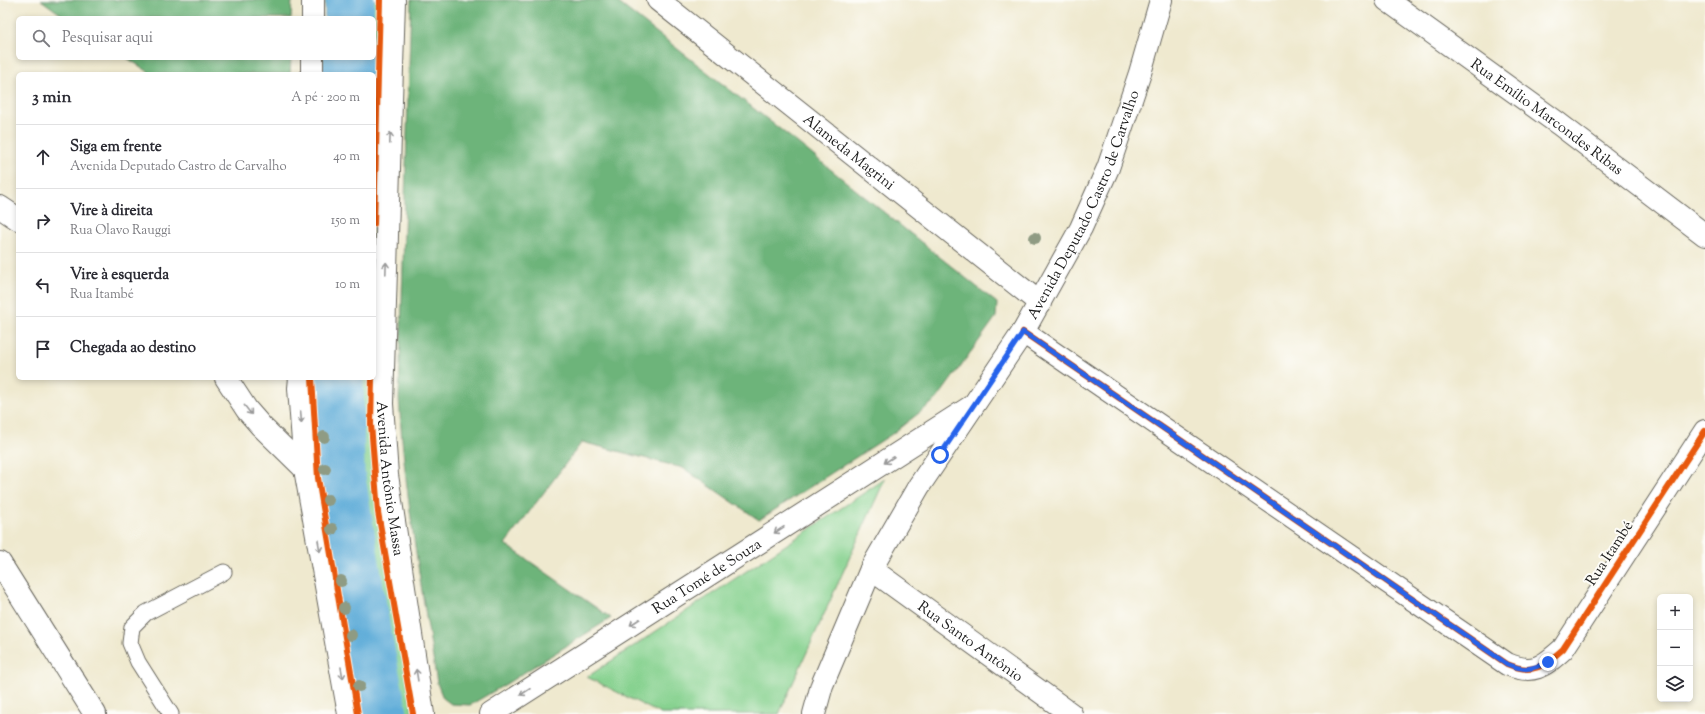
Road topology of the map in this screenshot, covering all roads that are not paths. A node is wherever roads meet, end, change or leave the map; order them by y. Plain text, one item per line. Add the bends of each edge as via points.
1 (313, 0) edge
2 (394, 0) edge
3 (658, 0) edge
4 (1161, 0) edge
5 (1387, 0) edge
6 (313, 16) edge
7 (312, 60) edge
8 (312, 72) edge
9 (1705, 235) edge
10 (1040, 303) junction
11 (1023, 332) junction
12 (227, 380) edge
13 (300, 380) edge
14 (972, 406) junction
15 (1705, 431) edge
16 (922, 438) junction
17 (940, 455) junction
18 (305, 469) junction
19 (0, 563) edge
20 (871, 569) junction
21 (224, 572) dead end
22 (95, 714) edge
23 (170, 714) edge
24 (349, 714) edge
25 (423, 714) edge
26 (491, 714) edge
27 (814, 714) edge
28 (1071, 714) edge

1 - 6 street
25 -> 2 street, Avenida Antônio Massa via 387,475 382,404
3 - 10 street, Alameda Magrini
4 - 10 street, Avenida Deputado Castro de Carvalho via 1108,168 1081,228
5 - 9 street, Rua Emílio Marcondes Ribas via 1559,124
7 - 8 street
10 - 11 street, Avenida Deputado Castro de Carvalho
11 - 14 street, Avenida Deputado Castro de Carvalho
11 - 15 street, Rua Itambé via 1507,664 1520,669 1533,669 1548,662 1563,649
12 -> 18 street via 247,410
13 -> 18 street
14 - 16 street, Rua Tomé de Souza
14 - 17 street, Avenida Deputado Castro de Carvalho
16 - 17 street via 931,442
16 -> 26 street, Rua Tomé de Souza
17 - 20 street, Avenida Deputado Castro de Carvalho
18 -> 24 street
19 - 22 street
20 - 27 street, Avenida Deputado Castro de Carvalho via 822,685
20 - 28 street, Rua Santo Antônio
21 - 23 lane via 146,613 132,627 130,643 138,662

